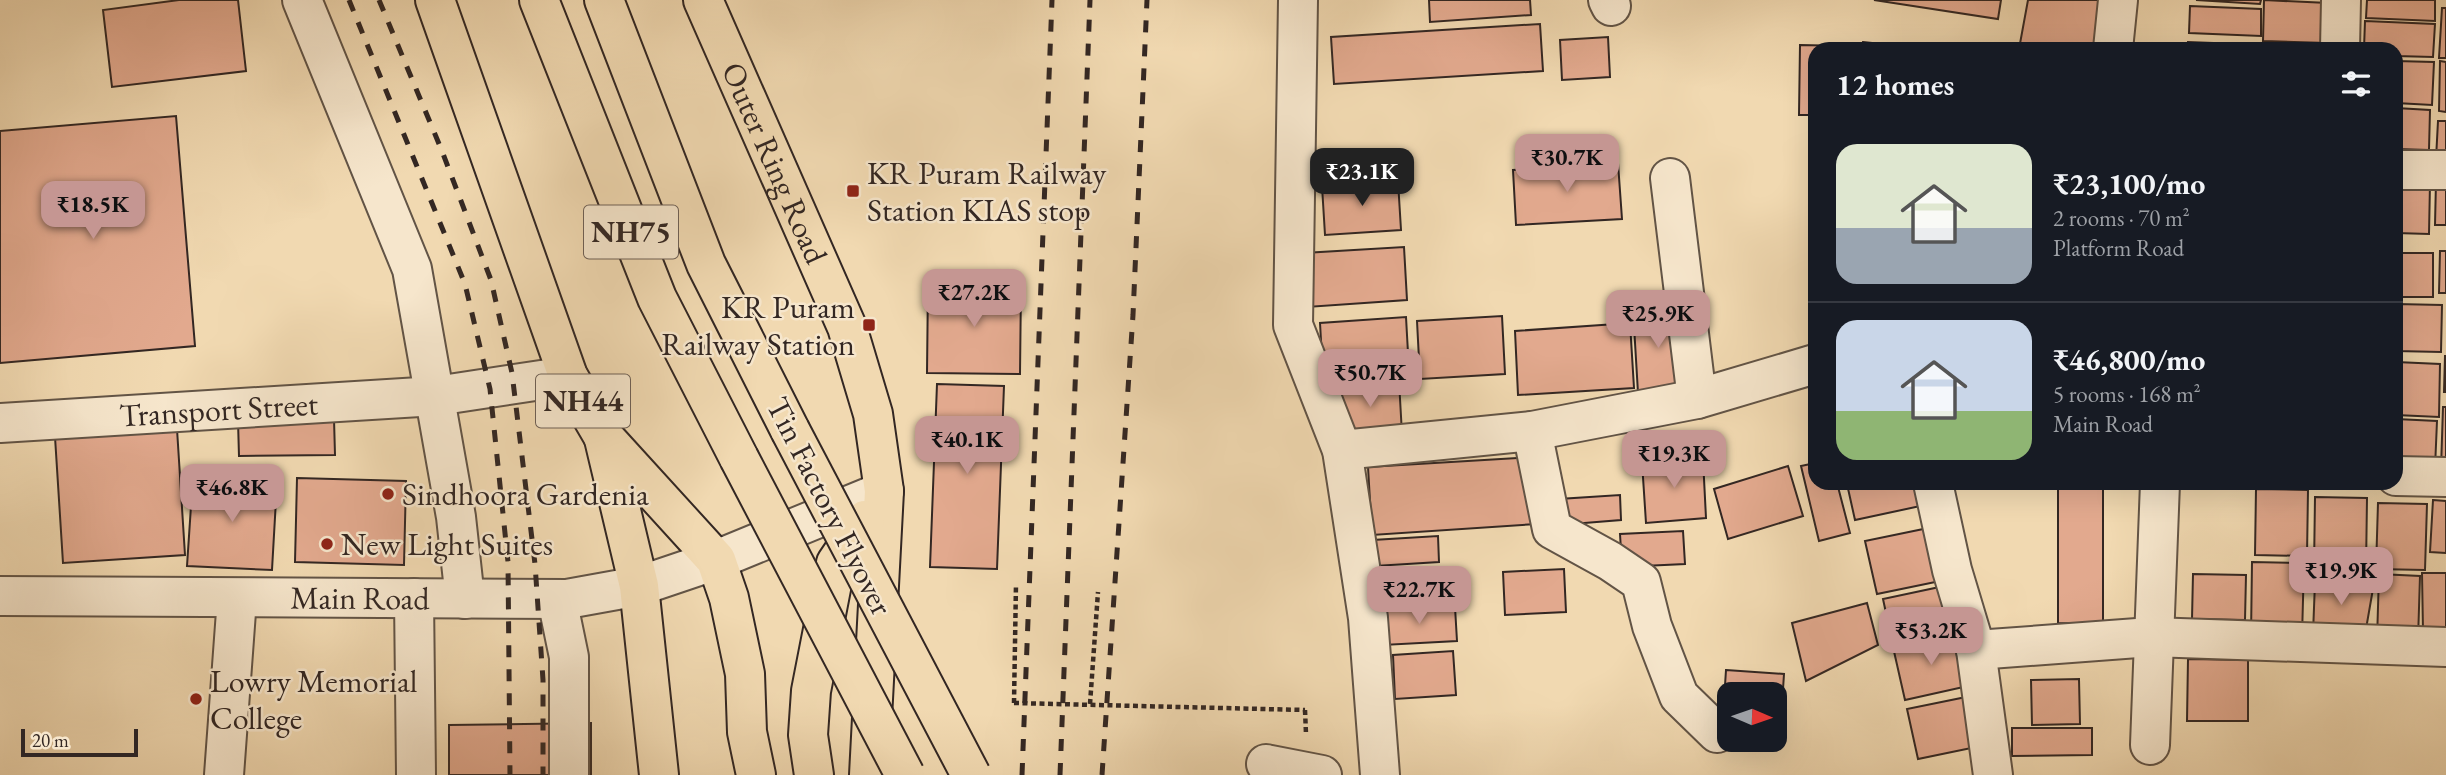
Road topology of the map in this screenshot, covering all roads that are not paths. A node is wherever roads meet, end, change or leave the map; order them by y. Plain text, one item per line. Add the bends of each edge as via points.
1 (302, 0) edge
2 (435, 0) edge
3 (538, 0) edge
4 (604, 0) edge
5 (703, 0) edge
6 (1298, 0) edge
7 (2118, 0) edge
8 (2341, 0) edge
9 (2114, 42) edge
10 (2340, 42) edge
11 (2403, 170) edge
12 (2446, 170) edge
13 (1670, 178) dead end
14 (1808, 365) edge
15 (568, 376) junction
16 (436, 397) junction
17 (1698, 399) junction
18 (0, 423) edge
19 (1532, 431) junction
20 (603, 436) junction
21 (1342, 450) junction
22 (2403, 476) edge
23 (2446, 477) edge
24 (1935, 490) edge
25 (2160, 490) edge
26 (884, 492) junction
27 (716, 560) junction
28 (639, 586) junction
29 (0, 596) edge
30 (237, 598) junction
31 (414, 598) junction
32 (465, 599) junction
33 (557, 600) junction
34 (2151, 637) junction
35 (2446, 647) edge
36 (1976, 650) junction
37 (1717, 733) dead end
38 (2150, 745) dead end
39 (1266, 764) dead end
40 (224, 775) edge
41 (416, 775) edge
42 (569, 775) edge
43 (659, 775) edge
44 (756, 775) edge
45 (814, 775) edge
46 (869, 775) edge
47 (905, 775) edge
48 (971, 775) edge
49 (1322, 775) edge
50 (1380, 775) edge
51 (1993, 775) edge

1 - 16 street via 412,269
2 - 15 highway, NH44
3 - 47 highway, Tin Factory Flyover / NH75, bridge via 657,298
4 - 48 highway, Tin Factory Flyover / NH75, bridge via 706,264
5 - 26 highway, Outer Ring Road via 847,327 873,414
6 - 21 street via 1293,325
7 - 9 street
8 - 10 street
11 - 12 street
13 - 17 street
14 - 17 street
15 - 16 street, Transport Street
15 - 20 highway, NH44
16 - 18 street, Transport Street
16 - 32 street
17 - 19 street
19 - 21 street
19 - 37 street via 1552,529 1641,582 1679,696
20 - 27 highway, NH44
20 - 28 highway
21 - 50 street via 1368,618
22 - 23 street
24 - 36 street
25 - 34 street
26 - 27 street, Main Road
26 - 45 highway via 836,564 811,691 808,735
26 - 46 highway, Outer Ring Road
27 - 28 street, Main Road
27 - 44 highway, NH44 via 745,674 747,732
28 - 33 street, Main Road
28 - 43 highway
29 - 30 street, Main Road
30 - 31 street, Main Road
30 - 40 street
31 - 32 street, Main Road
31 - 41 street
32 - 33 street, Main Road
33 - 42 street via 569,657
34 - 35 street
34 - 36 street
34 - 38 street
36 - 51 street
39 - 49 street

